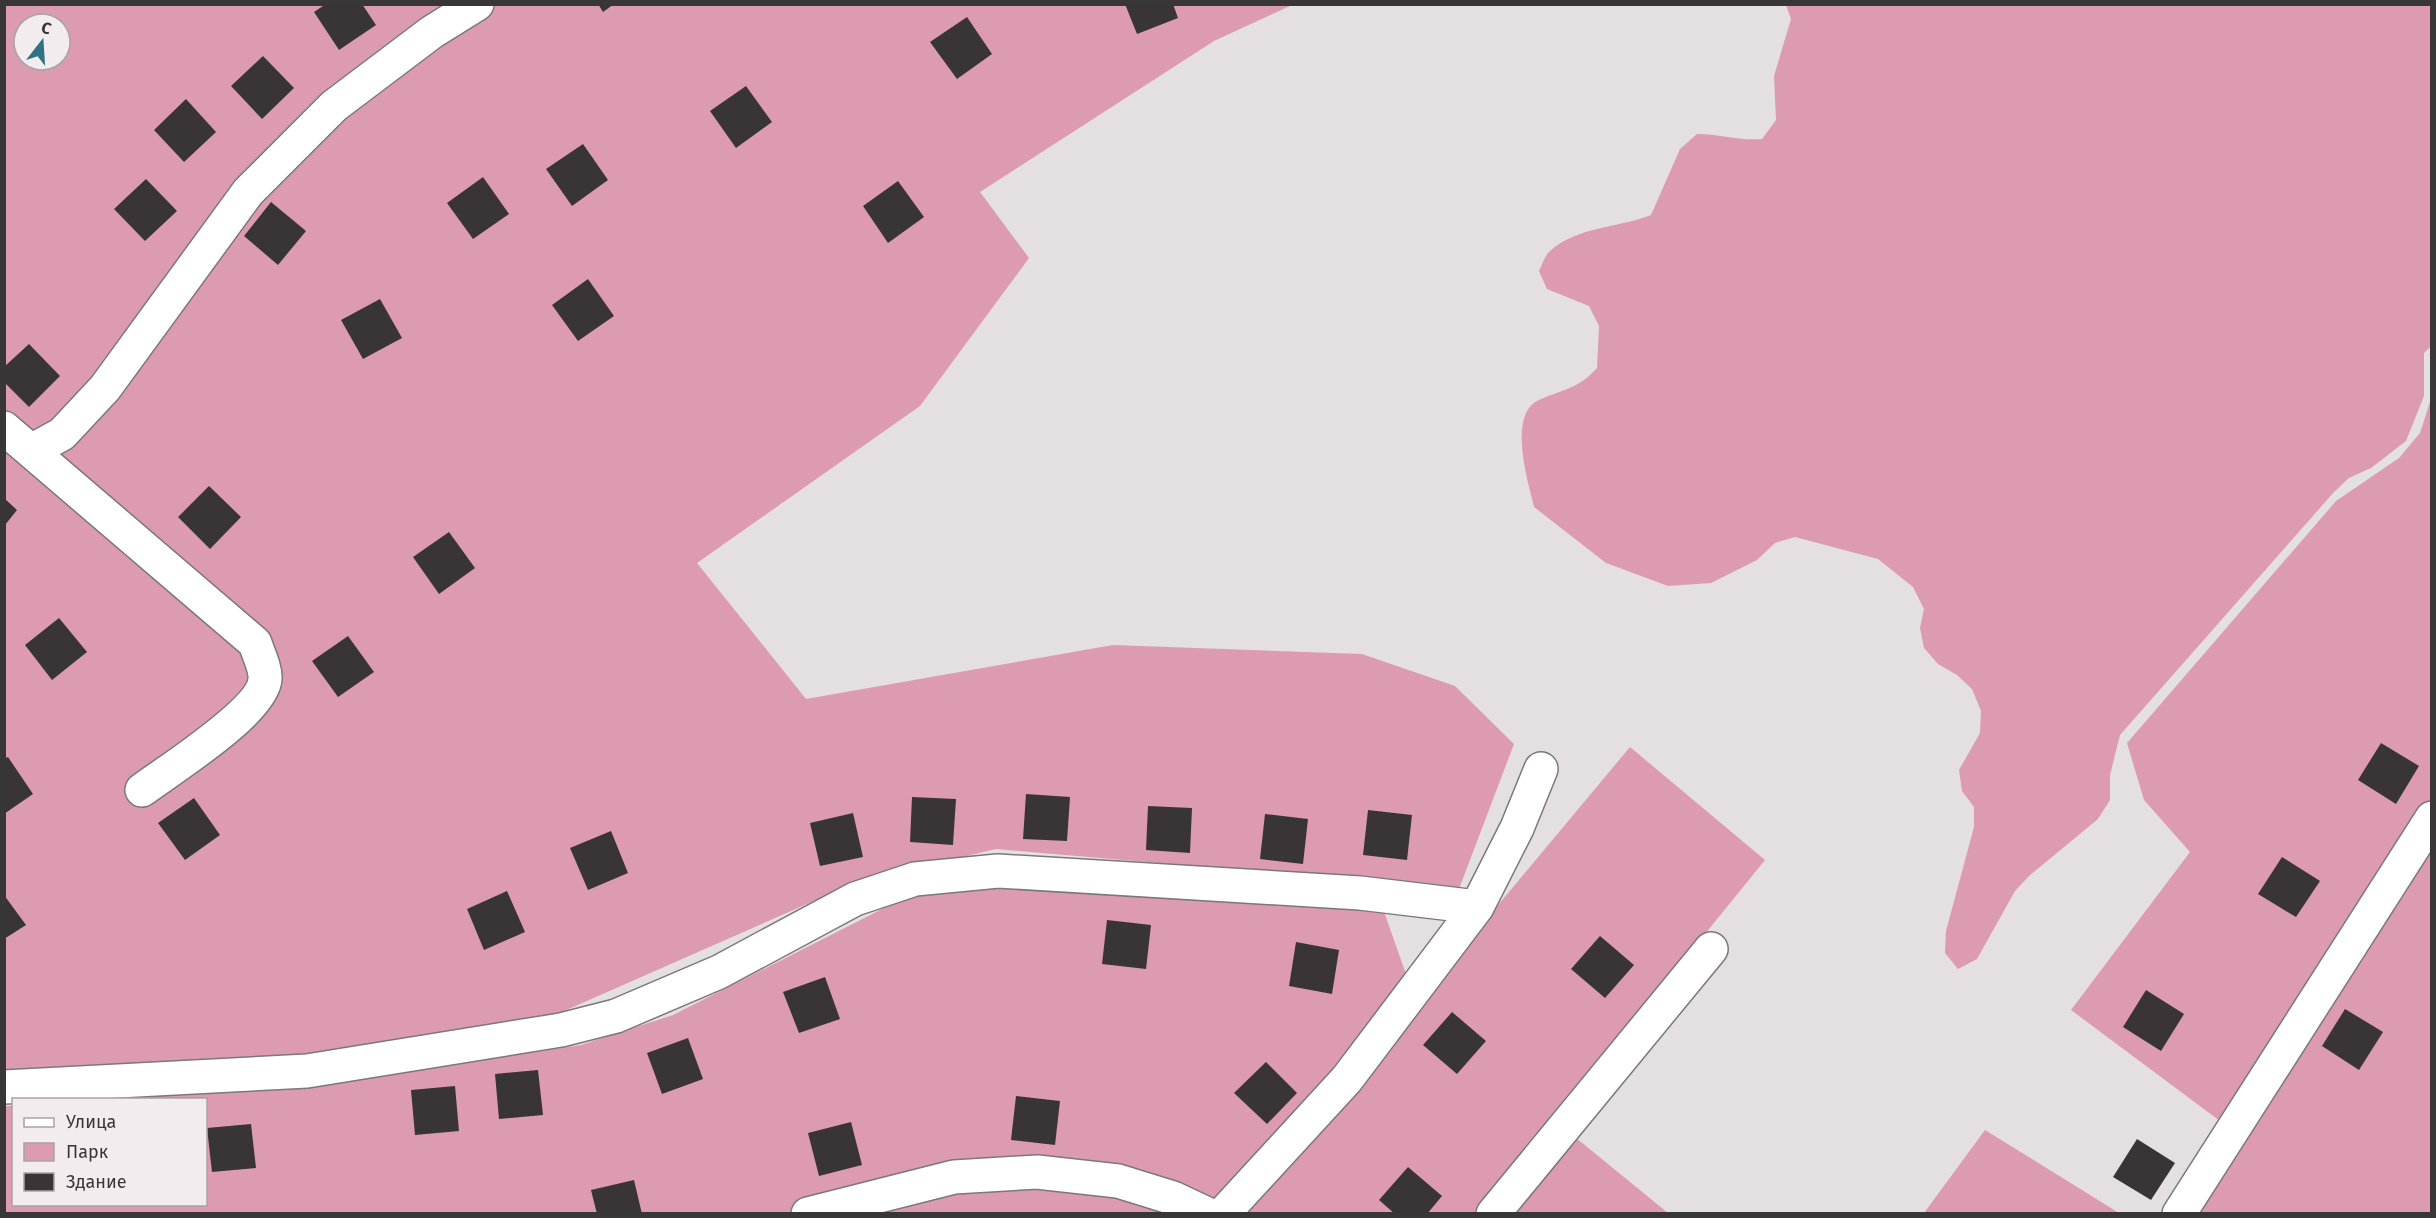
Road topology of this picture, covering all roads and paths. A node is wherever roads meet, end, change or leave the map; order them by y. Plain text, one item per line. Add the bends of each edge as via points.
1 (477, 4) edge
2 (4, 428) edge
3 (31, 451) junction
4 (1541, 769) dead end
5 (142, 790) dead end
6 (2432, 818) edge
7 (1477, 907) junction
8 (1711, 949) dead end
9 (4, 1087) edge
10 (808, 1214) edge
11 (1207, 1214) edge
12 (1223, 1214) edge
13 (1493, 1214) edge
14 (2178, 1214) edge

1 - 3 lane via 432,32 334,106 248,192 105,388 62,434
2 - 3 lane
3 - 5 lane via 255,643 266,679 257,699 238,719
4 - 7 lane via 1517,828
6 - 14 lane
7 - 9 lane via 1360,893 998,871 915,879 855,899 719,972 616,1017 561,1030 307,1071
7 - 12 lane via 1347,1079
8 - 13 lane
10 - 11 lane via 954,1177 1037,1172 1118,1181 1173,1198

